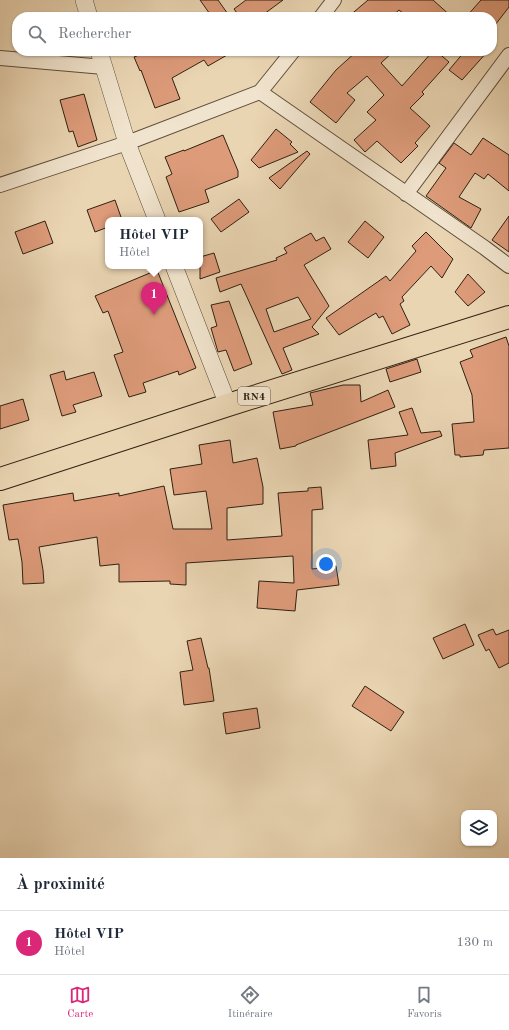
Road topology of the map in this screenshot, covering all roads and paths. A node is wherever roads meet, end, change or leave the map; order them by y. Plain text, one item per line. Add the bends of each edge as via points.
1 (84, 0) edge
2 (334, 0) edge
3 (88, 12) edge
4 (324, 12) edge
5 (509, 55) edge
6 (101, 56) edge
7 (289, 56) edge
8 (0, 58) edge
9 (104, 67) junction
10 (260, 92) junction
11 (127, 143) junction
12 (0, 185) edge
13 (406, 194) junction
14 (156, 217) edge
15 (509, 266) edge
16 (175, 269) edge
17 (509, 317) edge
18 (228, 404) junction
19 (0, 479) edge

1 - 3 street
2 - 4 street
5 - 13 street
6 - 9 street
7 - 10 street
8 - 9 street
9 - 11 street
10 - 11 street
10 - 13 street
11 - 12 street
11 - 14 street
13 - 15 street
16 - 18 street
17 - 18 highway, RN4
18 - 19 highway, RN4

